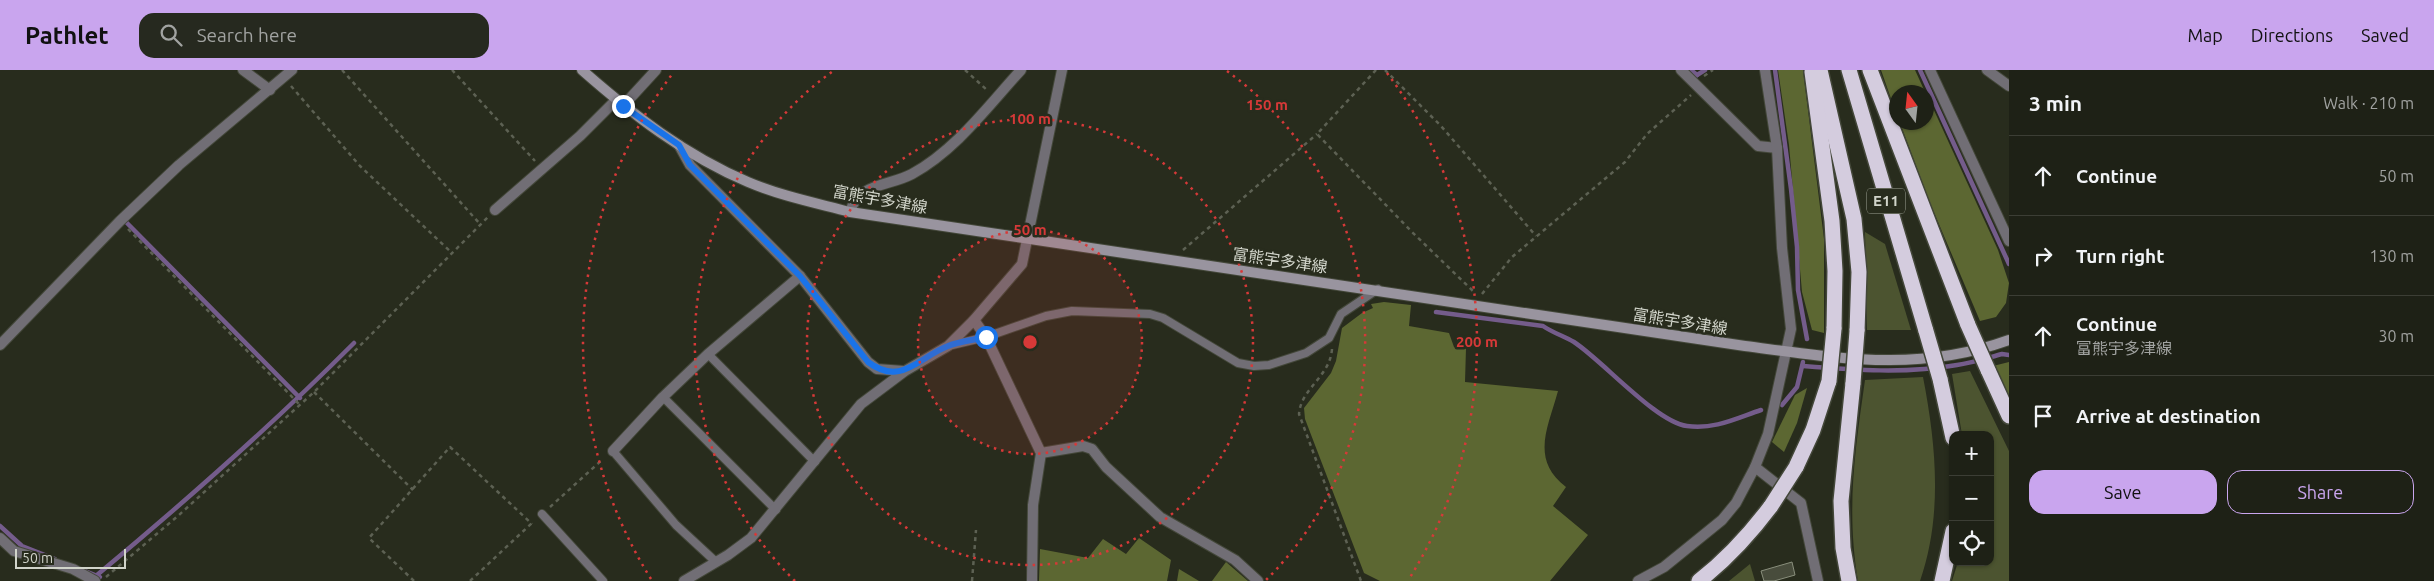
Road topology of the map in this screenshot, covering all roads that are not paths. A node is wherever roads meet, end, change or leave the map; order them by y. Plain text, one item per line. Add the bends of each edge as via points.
1 (243, 70) edge
2 (582, 70) edge
3 (656, 70) edge
4 (1021, 70) edge
5 (1062, 70) edge
6 (1681, 70) edge
7 (1765, 70) edge
8 (1812, 70) edge
9 (1820, 70) edge
10 (1849, 70) edge
11 (1870, 70) edge
12 (1930, 70) edge
13 (1987, 70) edge
14 (288, 74) edge
15 (2009, 86) edge
16 (270, 90) junction
17 (620, 103) junction
18 (679, 145) junction
19 (1777, 148) junction
20 (495, 210) road end
21 (850, 212) junction
22 (1028, 238) junction
23 (2009, 241) edge
24 (800, 276) junction
25 (1378, 289) junction
26 (974, 320) junction
27 (986, 337) junction
28 (2009, 340) edge
29 (0, 345) edge
30 (948, 346) junction
31 (1788, 351) junction
32 (708, 354) junction
33 (905, 371) junction
34 (663, 397) junction
35 (2009, 416) edge
36 (1951, 431) edge
37 (613, 451) joint
38 (1041, 453) junction
39 (815, 462) junction
40 (1755, 467) junction
41 (776, 510) junction
42 (542, 514) dead end
43 (2, 543) edge
44 (1949, 557) edge
45 (716, 562) junction
46 (95, 581) edge
47 (603, 581) edge
48 (684, 581) edge
49 (1032, 581) edge
50 (1258, 581) edge
51 (1638, 581) edge
52 (1699, 581) edge
53 (1818, 581) edge
54 (1849, 581) edge
55 (1942, 581) edge

1 - 16 street
2 - 17 main road, 富熊宇多津線
3 - 17 street
4 - 21 street via 957,139 923,168 902,179 864,191 853,202
5 - 22 street
6 - 19 street via 1758,146
7 - 19 street
8 - 52 highway, bridge via 1832,221 1835,271 1829,381 1813,430 1796,467 1771,506 1755,528
9 - 54 highway, bridge via 1854,219 1859,272 1853,383 1841,500 1843,548
10 - 36 highway, E11, bridge via 1940,379
11 - 35 highway, bridge via 1968,324
12 - 23 street
13 - 15 street
14 - 16 street
16 - 29 street via 179,165
17 - 18 main road, 富熊宇多津線
17 - 20 street
18 - 21 main road, 富熊宇多津線 via 748,182
18 - 24 street via 690,165
19 - 31 street via 1782,248 1791,329
21 - 22 main road, 富熊宇多津線
22 - 25 main road, 富熊宇多津線
22 - 26 street via 1022,264
24 - 32 street
24 - 33 street via 868,362 877,369
25 - 27 lane via 1341,314 1329,338 1306,353 1284,362 1254,366 1238,363 1163,318 1150,314 1072,311 1046,316
25 - 31 main road, 富熊宇多津線
26 - 27 street
26 - 30 street
27 - 30 lane
27 - 38 street
28 - 31 main road, 富熊宇多津線 via 1939,358 1900,361 1866,361
30 - 33 street
31 - 40 street via 1768,434
32 - 34 street
32 - 39 lane
33 - 39 street via 861,404
34 - 37 street
34 - 41 lane
37 - 45 lane via 676,525
38 - 49 street via 1033,505
38 - 50 street via 1083,446 1092,449 1106,468 1160,517 1235,560
39 - 41 street
40 - 51 street via 1736,503 1722,520 1664,567
40 - 53 street via 1800,503
41 - 45 street via 751,538
42 - 47 lane
43 - 46 street via 14,551 74,569
44 - 55 highway
45 - 48 street

